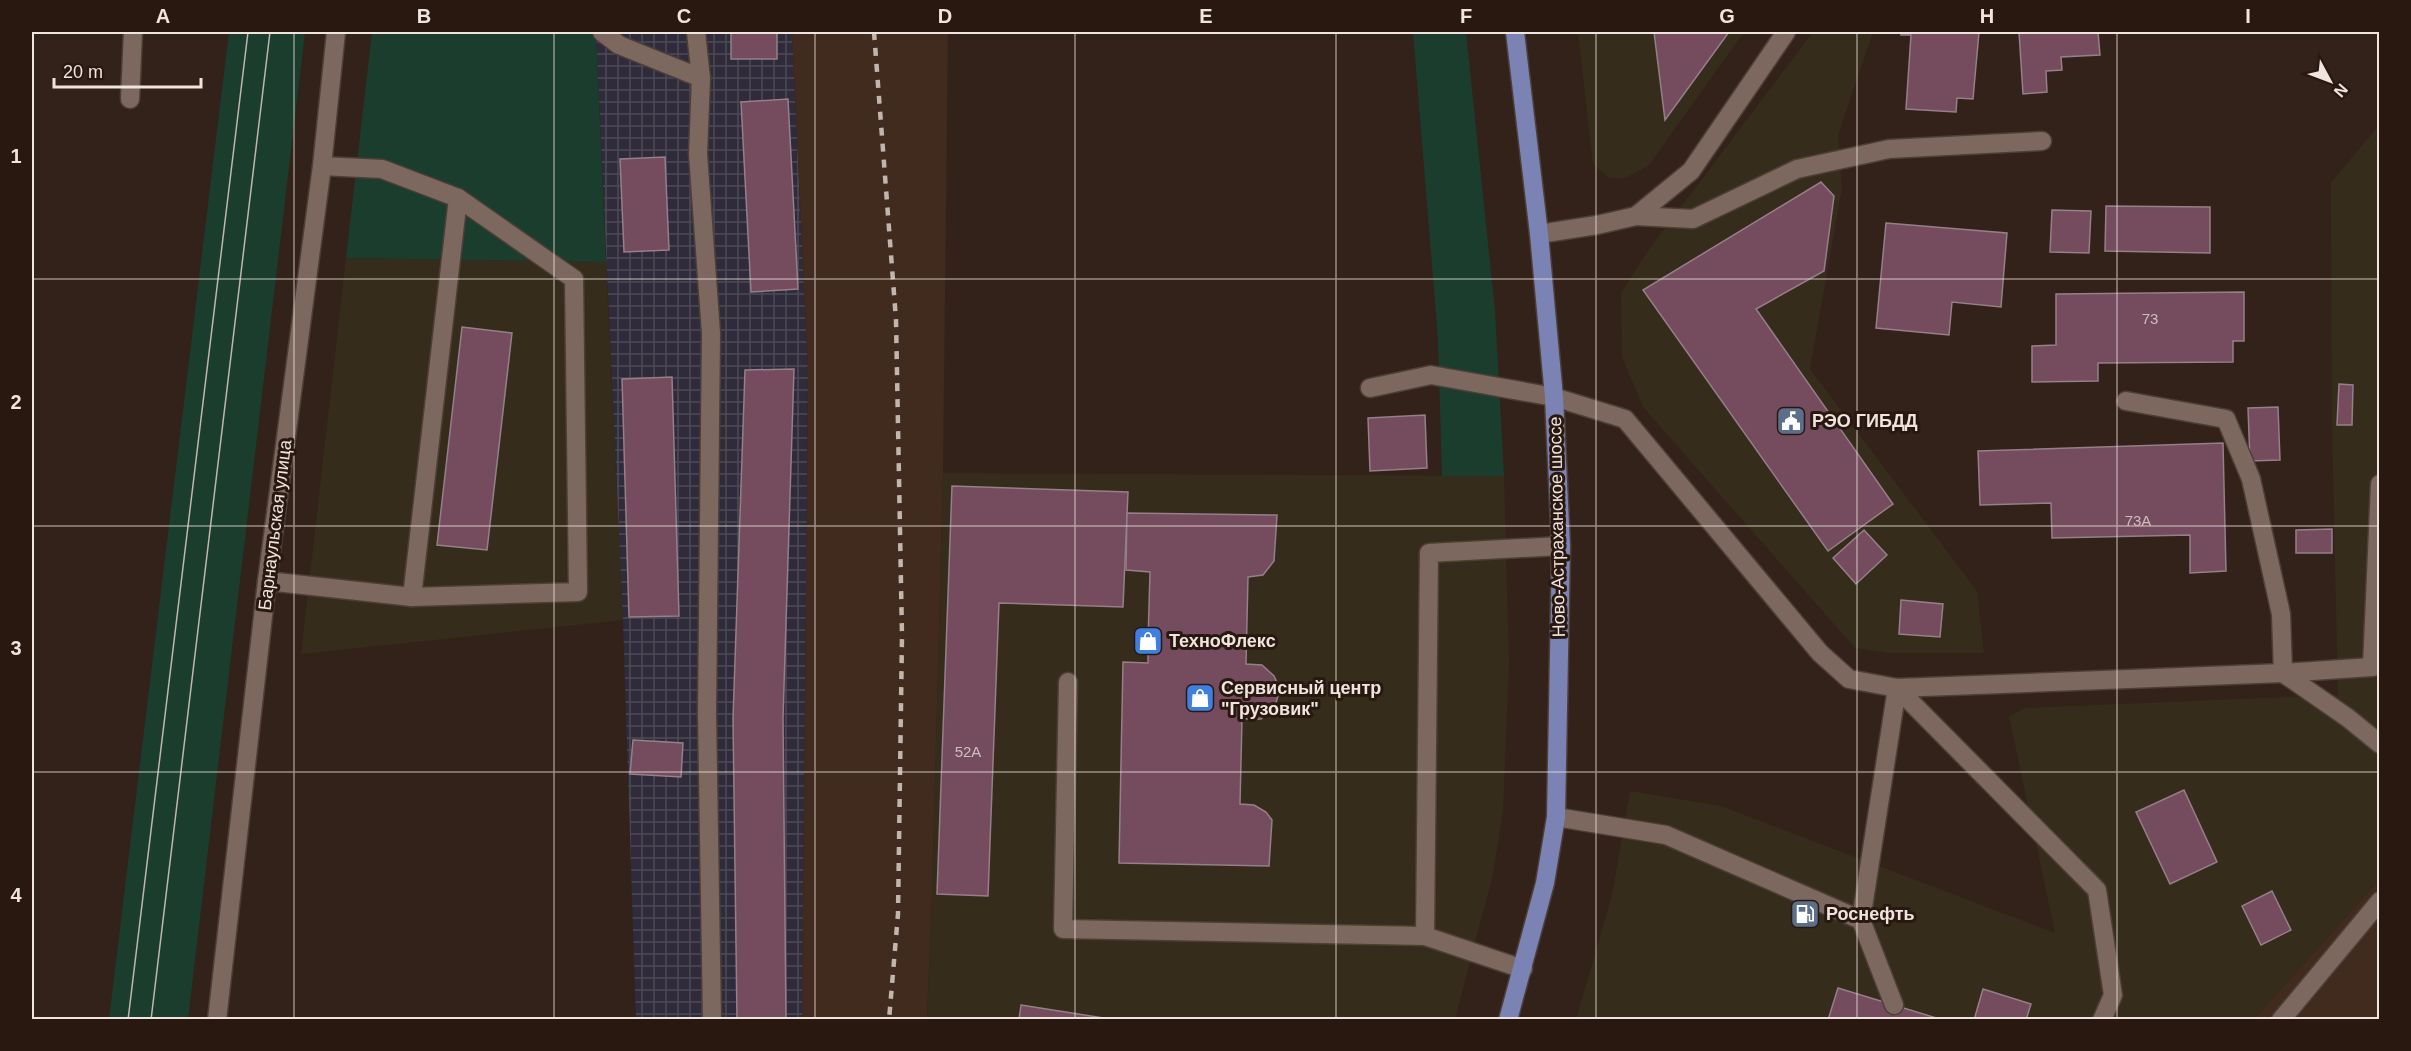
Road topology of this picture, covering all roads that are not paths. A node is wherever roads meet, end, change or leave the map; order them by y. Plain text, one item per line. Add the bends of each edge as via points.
1 (133, 32) edge
2 (336, 32) edge
3 (602, 32) edge
4 (696, 32) edge
5 (1515, 32) edge
6 (1786, 32) edge
7 (701, 78) junction
8 (130, 99) dead end
9 (2042, 141) dead end
10 (322, 166) junction
11 (458, 198) junction
12 (1636, 216) junction
13 (1539, 234) junction
14 (1370, 388) dead end
15 (1554, 397) junction
16 (2126, 401) dead end
17 (2379, 484) edge
18 (1561, 546) junction
19 (267, 580) junction
20 (412, 597) junction
21 (2376, 665) edge
22 (2283, 673) junction
23 (1068, 682) dead end
24 (1897, 688) junction
25 (2379, 744) edge
26 (1556, 818) junction
27 (2379, 901) edge
28 (1861, 920) junction
29 (1425, 936) junction
30 (1524, 969) junction
31 (1894, 1005) dead end
32 (218, 1020) edge
33 (712, 1020) edge
34 (1508, 1020) edge
35 (2102, 1020) edge
36 (2281, 1020) edge

1 - 8 street
2 - 10 street, Барнаульская улица
3 - 7 street via 619,45
4 - 7 street
5 - 13 main road, Ново-Астраханское шоссе
6 - 12 street via 1690,171
7 - 33 street via 698,154 711,333 706,713
9 - 12 street via 1889,149 1797,169 1693,219
10 - 11 street via 382,169
10 - 19 street, Барнаульская улица
11 - 20 street
11 - 20 street via 574,279 578,592
12 - 13 street
13 - 15 main road, Ново-Астраханское шоссе
14 - 15 street via 1431,375
15 - 18 main road, Ново-Астраханское шоссе
15 - 24 street via 1625,419 1820,652 1849,679
16 - 22 street via 2226,419 2251,479 2281,614
17 - 21 street
18 - 26 main road, Ново-Астраханское шоссе
18 - 29 street via 1429,553
19 - 20 street
19 - 32 street, Барнаульская улица
21 - 22 street
22 - 24 street
22 - 25 street
23 - 29 street via 1063,929
24 - 28 street
24 - 35 street via 2097,890 2113,995
26 - 28 street via 1666,835
26 - 30 main road, Ново-Астраханское шоссе
27 - 36 street
28 - 31 street
29 - 30 street
30 - 34 main road, Ново-Астраханское шоссе

